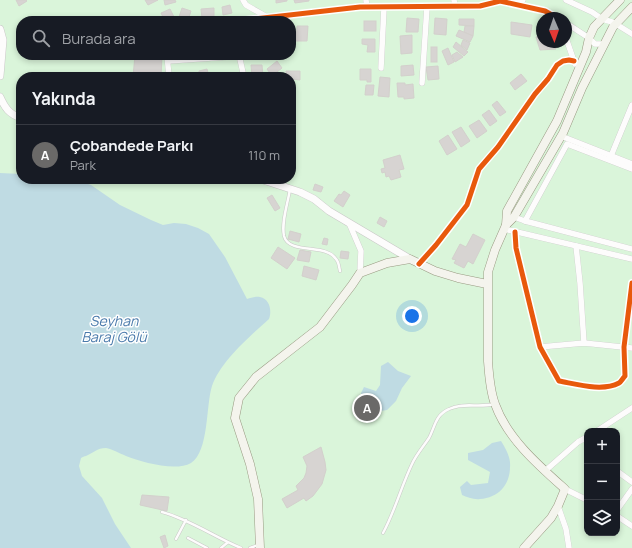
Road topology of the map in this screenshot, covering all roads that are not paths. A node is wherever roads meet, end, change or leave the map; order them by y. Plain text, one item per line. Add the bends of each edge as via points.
1 (242, 0) edge
2 (366, 0) edge
3 (485, 0) edge
4 (523, 0) edge
5 (566, 0) edge
6 (620, 0) edge
7 (500, 1) junction
8 (454, 3) edge
9 (480, 6) junction
10 (427, 7) junction
11 (632, 7) edge
12 (367, 8) junction
13 (384, 8) junction
14 (547, 12) edge
15 (265, 16) edge
16 (292, 16) edge
17 (602, 19) junction
18 (615, 26) junction
19 (572, 27) edge
20 (0, 29) edge
21 (632, 34) edge
22 (589, 38) junction
23 (604, 44) junction
24 (569, 48) edge
25 (168, 60) edge
26 (240, 60) edge
27 (574, 61) junction
28 (381, 68) dead end
29 (578, 71) junction
30 (169, 72) edge
31 (243, 72) edge
32 (0, 76) edge
33 (422, 83) dead end
34 (0, 97) edge
35 (632, 105) edge
36 (16, 116) edge
37 (561, 136) junction
38 (611, 156) junction
39 (632, 164) edge
40 (632, 169) edge
41 (275, 184) edge
42 (290, 189) junction
43 (514, 217) junction
44 (525, 221) junction
45 (349, 223) junction
46 (505, 227) junction
47 (515, 232) junction
48 (576, 246) junction
49 (632, 249) edge
50 (410, 259) junction
51 (632, 259) edge
52 (419, 264) junction
53 (340, 271) dead end
54 (360, 273) junction
55 (632, 283) edge
56 (487, 284) junction
57 (584, 344) junction
58 (540, 347) junction
59 (624, 347) junction
60 (632, 348) edge
61 (495, 404) junction
62 (632, 408) edge
63 (602, 428) edge
64 (584, 439) edge
65 (545, 471) junction
66 (620, 473) edge
67 (632, 482) edge
68 (632, 488) edge
69 (565, 489) junction
70 (584, 498) edge
71 (558, 506) junction
72 (620, 506) edge
73 (162, 512) dead end
74 (620, 518) edge
75 (186, 520) junction
76 (632, 526) edge
77 (383, 533) dead end
78 (188, 538) dead end
79 (176, 539) dead end
80 (227, 543) junction
81 (260, 546) edge
82 (207, 548) edge
83 (221, 548) edge
84 (241, 548) edge
85 (250, 548) edge
86 (524, 548) edge
87 (569, 548) edge

1 - 15 street
2 - 12 street
3 - 9 street
4 - 7 street
5 - 17 street
6 - 17 main road
7 - 9 street
7 - 14 street
8 - 9 street
8 - 10 street
10 - 13 street
10 - 33 street
11 - 18 main road
12 - 13 street
12 - 16 street
13 - 28 street
17 - 18 street via 612,22
17 - 22 main road via 594,27
18 - 21 street
18 - 23 main road
19 - 22 street
20 - 32 street via 3,40
22 - 23 street via 595,44
22 - 29 main road
23 - 37 main road
24 - 27 street
25 - 30 street
26 - 31 street
27 - 29 street
27 - 52 street via 563,61 557,65 479,169 467,205
29 - 46 main road via 557,121 507,211
34 - 36 street via 4,107
35 - 38 street
37 - 38 street
37 - 43 main road
38 - 39 street
40 - 44 street via 567,144
41 - 42 street
42 - 45 street via 314,200
42 - 53 lane via 284,223 285,239 296,246 331,254 337,259
43 - 44 street
43 - 46 main road
44 - 49 street
45 - 50 street
45 - 54 street via 361,251
46 - 47 street
46 - 56 main road via 488,272
47 - 48 street
47 - 58 street via 516,248
48 - 51 street
48 - 57 street
50 - 52 main road
50 - 54 main road via 387,263
52 - 56 main road via 450,276
54 - 81 main road via 320,327 256,378 239,398 235,418 258,499
55 - 59 street
56 - 61 main road via 488,361
57 - 58 street
57 - 59 street
58 - 59 street via 559,381 603,387 619,383 625,376
59 - 60 street
61 - 65 main road via 528,455
61 - 77 lane via 451,408 440,414 412,463
62 - 63 street
64 - 65 street
65 - 69 main road
66 - 67 street
68 - 72 street
69 - 70 street
69 - 71 main road
71 - 86 main road via 551,518
71 - 87 street via 566,528
73 - 75 lane
74 - 76 street
75 - 79 lane
75 - 80 lane
78 - 82 lane
80 - 83 lane
80 - 84 lane
81 - 85 lane

